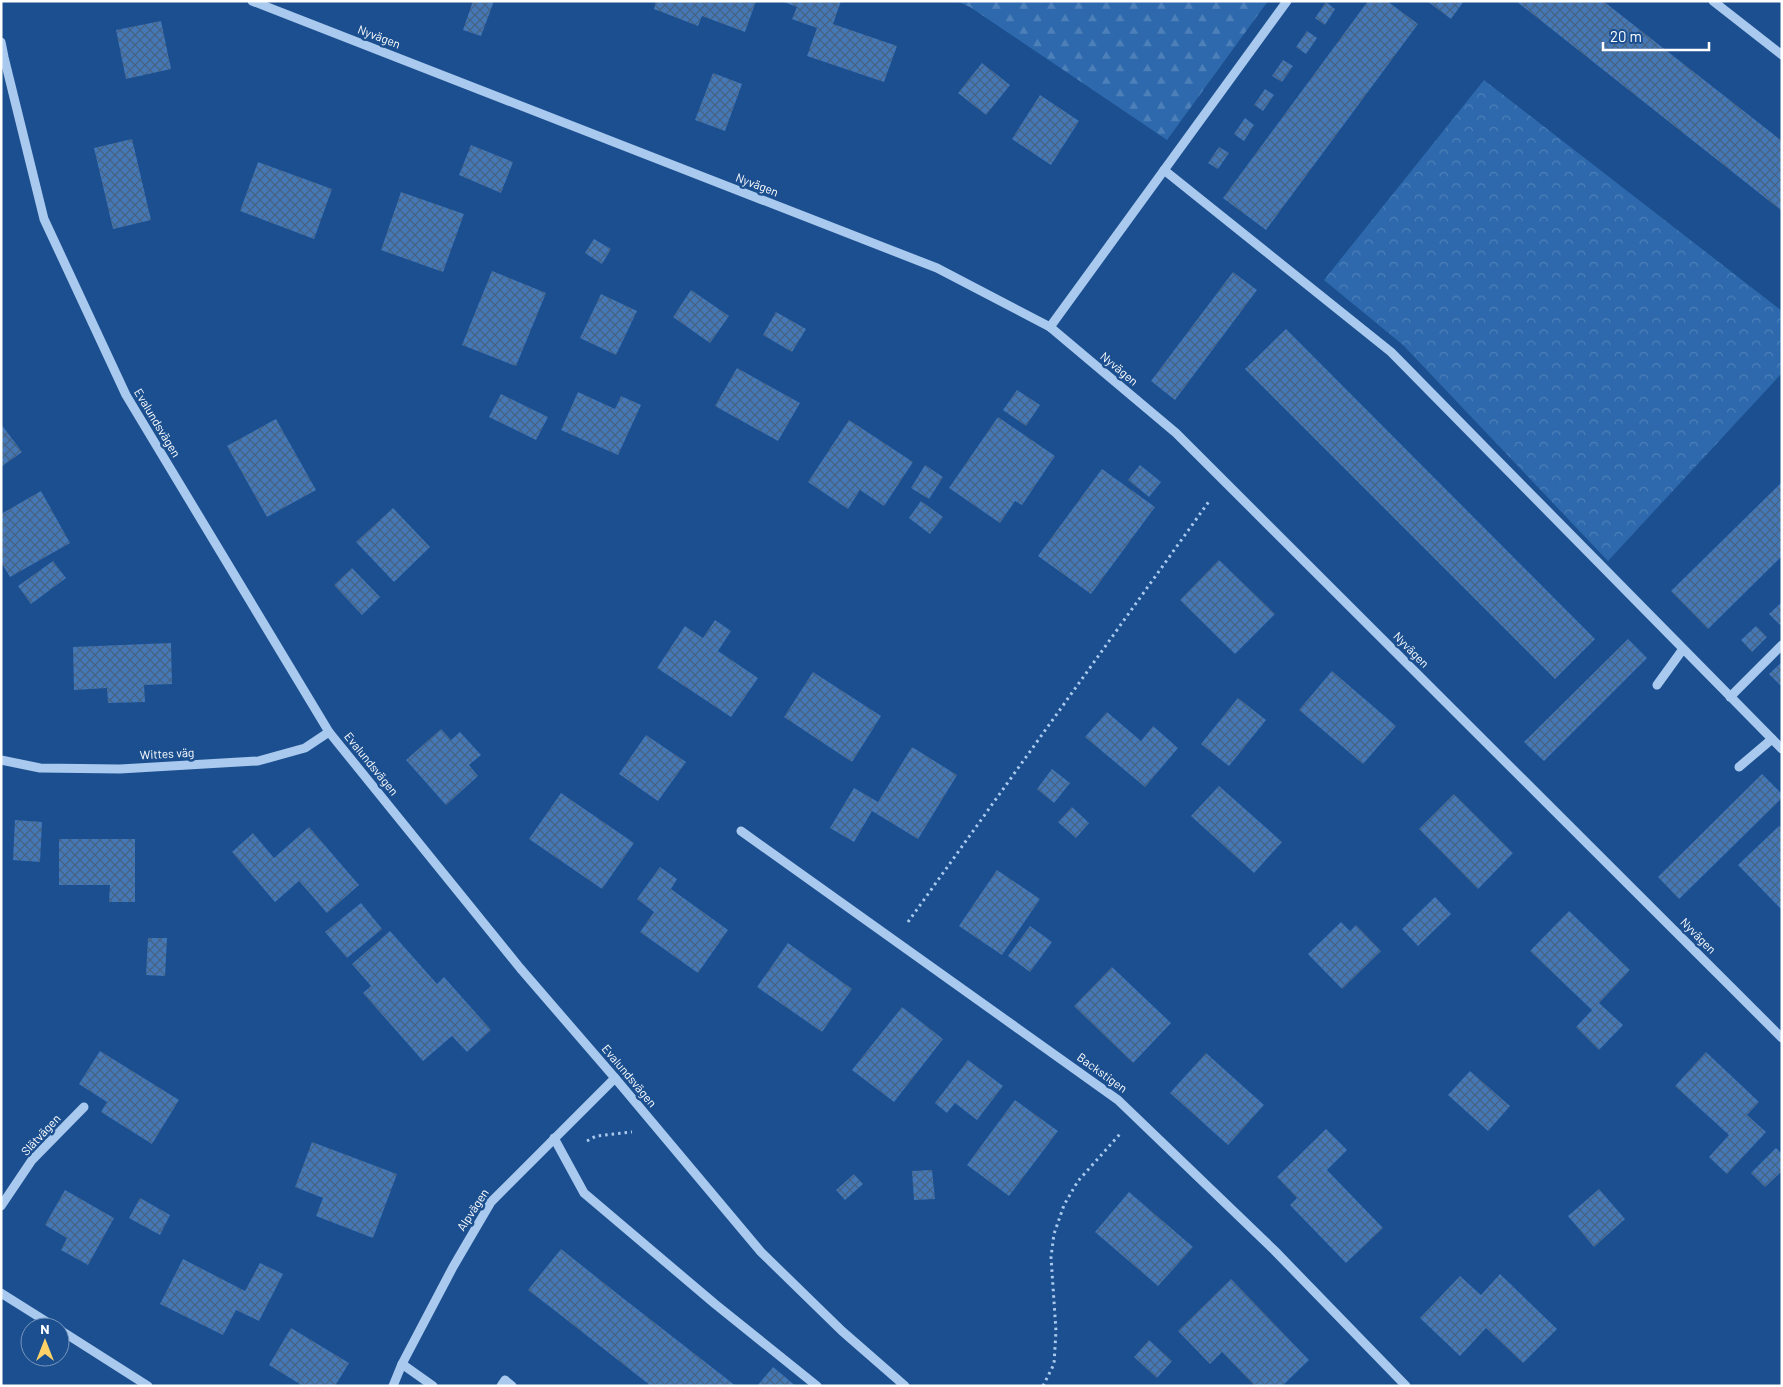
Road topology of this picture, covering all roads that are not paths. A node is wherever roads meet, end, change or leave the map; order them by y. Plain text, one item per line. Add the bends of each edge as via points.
1 (252, 1) edge
2 (1287, 1) edge
3 (1713, 1) edge
4 (1, 42) edge
5 (1782, 55) edge
6 (1164, 170) junction
7 (1050, 327) junction
8 (1782, 645) edge
9 (1683, 649) junction
10 (1657, 685) dead end
11 (1730, 697) junction
12 (329, 732) junction
13 (1772, 739) junction
14 (1782, 749) edge
15 (1, 760) edge
16 (1739, 767) dead end
17 (742, 831) dead end
18 (1782, 1038) edge
19 (615, 1078) junction
20 (84, 1107) dead end
21 (554, 1138) junction
22 (1, 1206) edge
23 (1, 1293) edge
24 (39, 1317) edge
25 (70, 1336) edge
26 (402, 1364) junction
27 (148, 1386) edge
28 (393, 1386) edge
29 (433, 1386) edge
30 (501, 1386) edge
31 (512, 1386) edge
32 (817, 1386) edge
33 (904, 1386) edge
34 (1406, 1386) edge

1 - 7 street, Nyvägen via 937,268
2 - 6 street
3 - 5 street
4 - 12 street, Evalundsvägen via 44,218 126,395
6 - 7 street
6 - 9 street via 1391,352
7 - 18 street, Nyvägen via 1176,433
8 - 11 street
9 - 10 street
9 - 11 street
11 - 13 street
12 - 15 street, Wittes väg via 305,748 258,761 120,769 40,768
12 - 19 street, Evalundsvägen via 520,968
13 - 14 street
13 - 16 street
17 - 34 street, Backstigen via 1118,1100 1274,1250
19 - 21 street, Alpvägen
19 - 33 street, Evalundsvägen via 761,1252
20 - 22 street, Slätvägen via 32,1160
21 - 26 street, Alpvägen via 490,1202
21 - 32 street via 584,1193
23 - 24 street
25 - 27 street
26 - 28 street, Alpvägen
26 - 29 street
30 - 31 street via 505,1380

